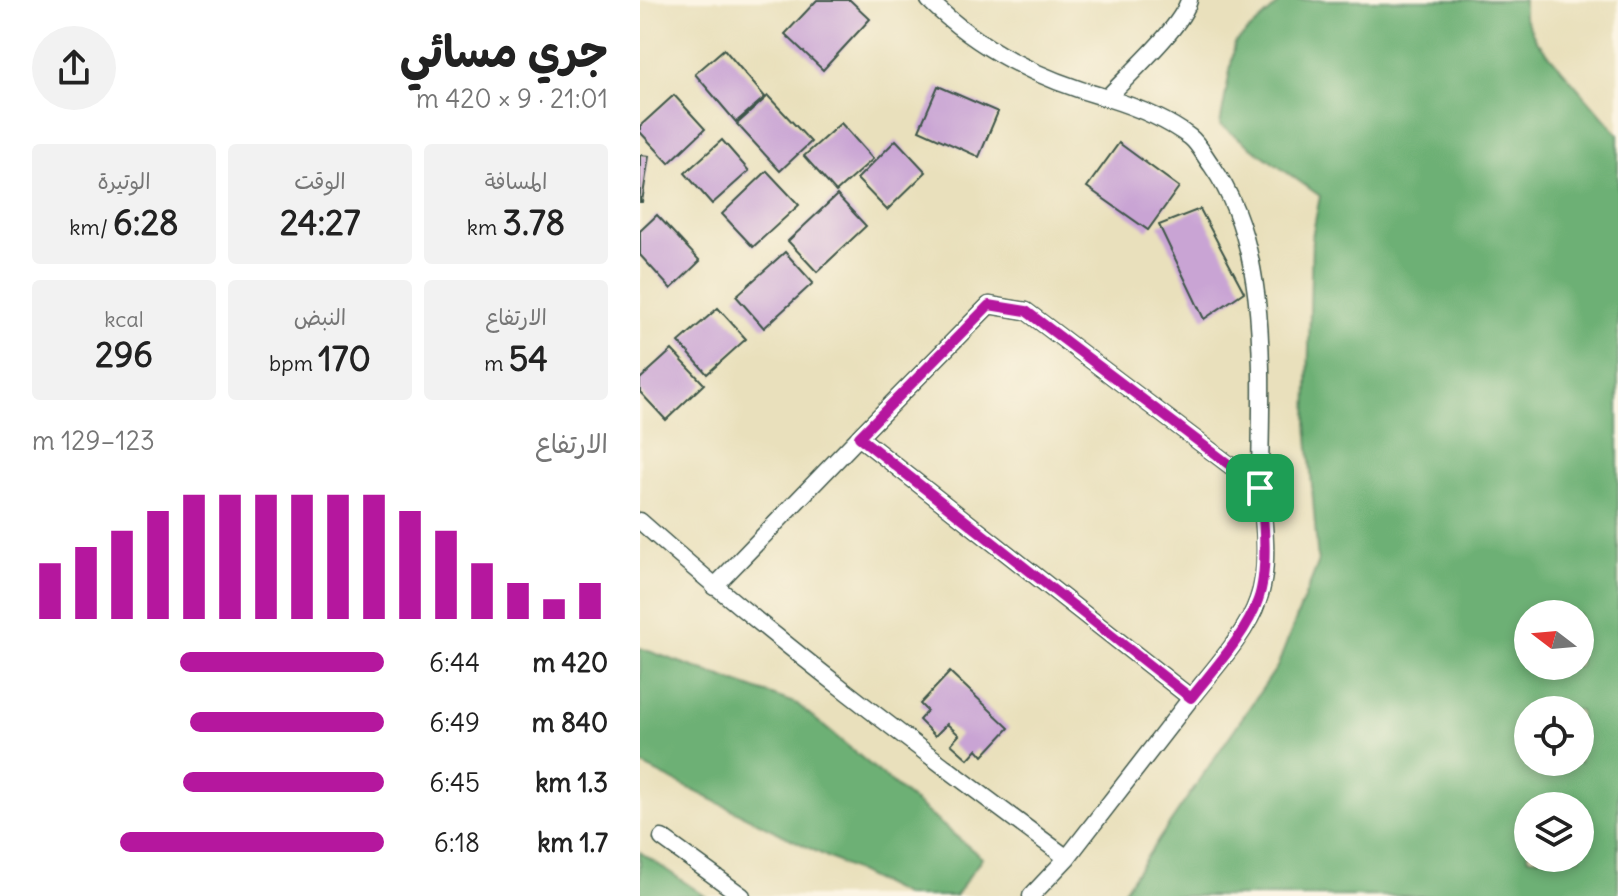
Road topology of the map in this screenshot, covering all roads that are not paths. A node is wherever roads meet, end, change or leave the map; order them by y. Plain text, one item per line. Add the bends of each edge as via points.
1 (929, 0) edge
2 (1189, 0) edge
3 (1107, 98) junction
4 (859, 437) junction
5 (1260, 488) junction
6 (640, 521) edge
7 (714, 587) junction
8 (1191, 698) junction
9 (662, 838) dead end
10 (1067, 858) junction
11 (742, 896) edge
12 (1031, 896) edge

1 - 3 street via 982,45 1014,63 1062,86
2 - 3 street via 1176,24
3 - 5 street via 1134,106 1192,139 1227,187 1239,216 1260,307
4 - 5 street via 989,305 1026,311
4 - 7 street
4 - 8 street
5 - 8 street via 1266,541 1259,599 1233,645
6 - 7 street
7 - 10 street
8 - 10 street
9 - 11 street
10 - 12 street

